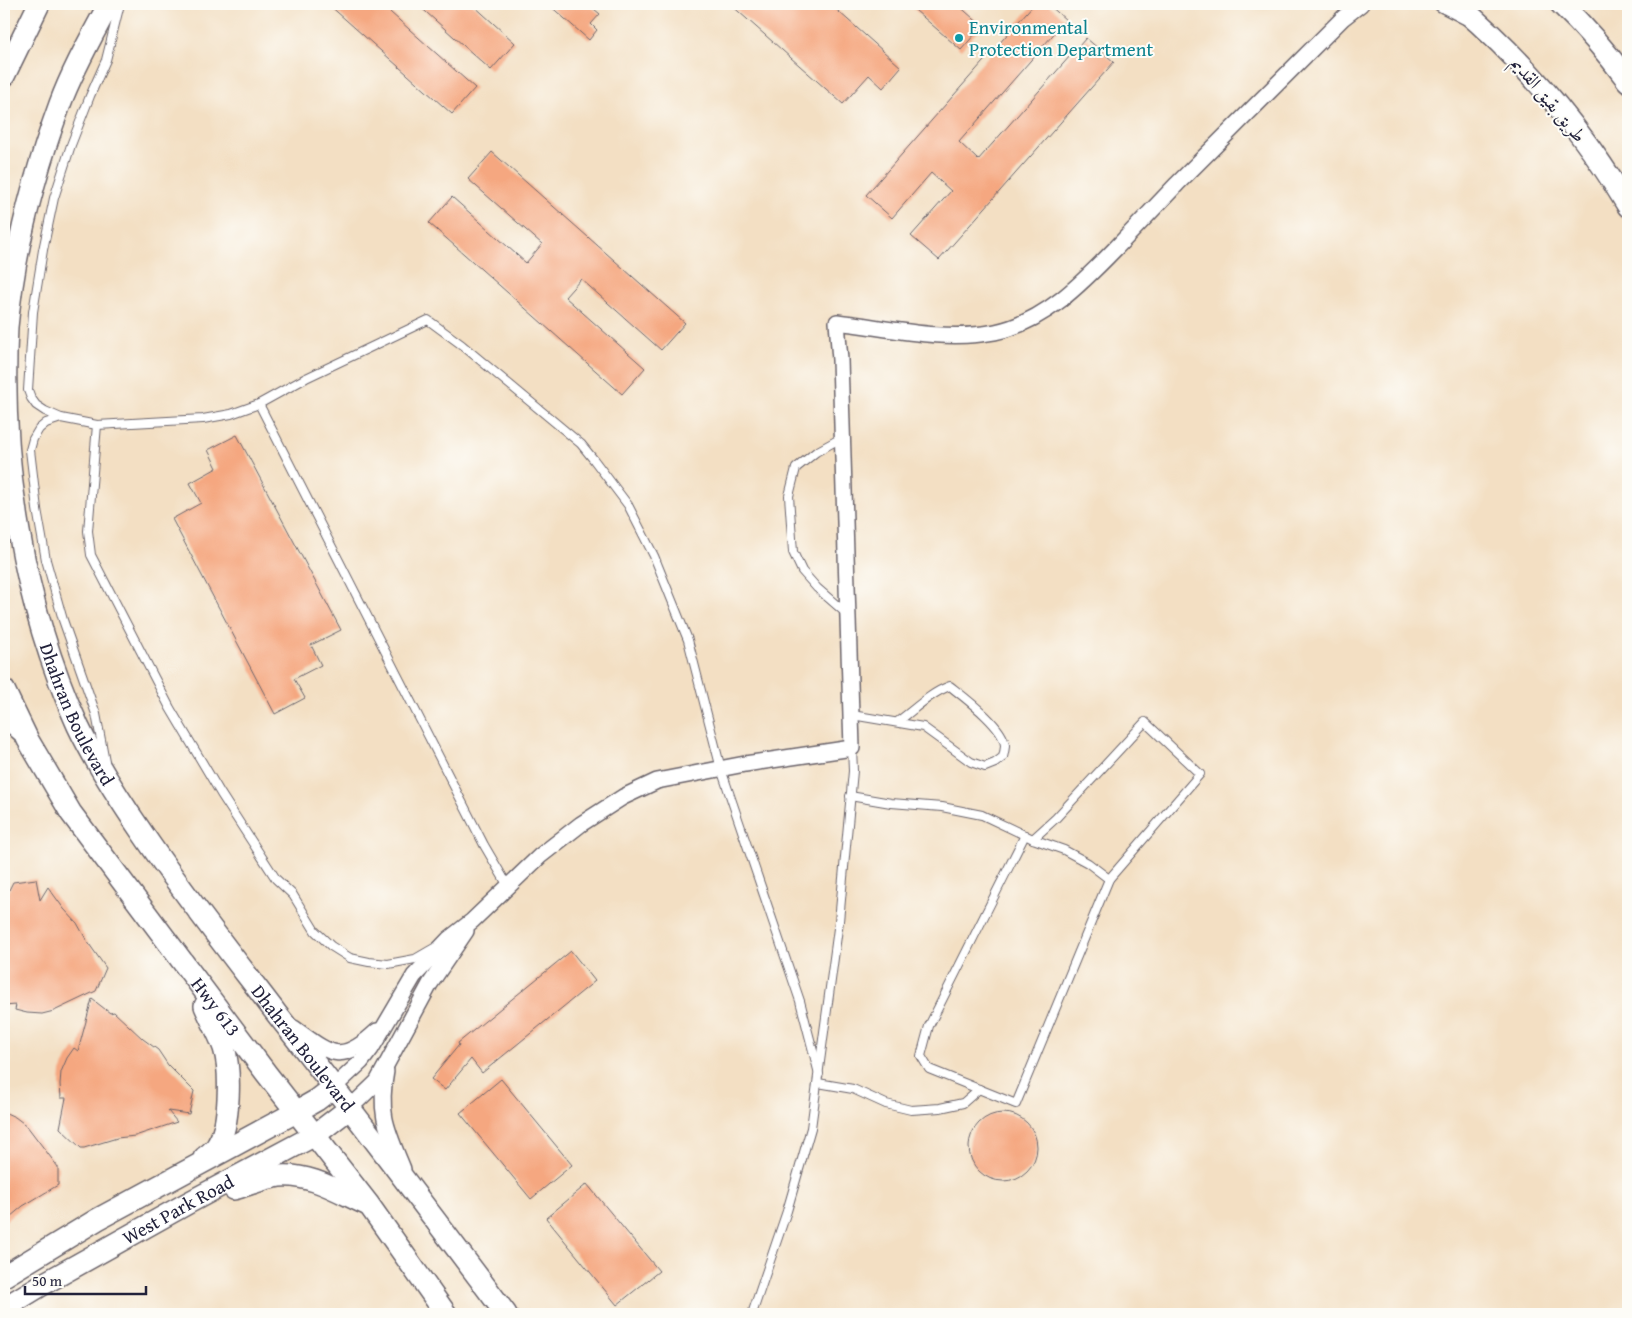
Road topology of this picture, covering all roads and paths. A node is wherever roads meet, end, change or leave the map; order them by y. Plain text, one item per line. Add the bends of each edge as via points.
1 (39, 4) edge
2 (109, 4) edge
3 (120, 4) edge
4 (1351, 4) edge
5 (1361, 4) edge
6 (1442, 4) edge
7 (1456, 4) edge
8 (1561, 4) edge
9 (1342, 18) junction
10 (1487, 29) junction
11 (4, 76) edge
12 (1628, 81) edge
13 (1628, 206) edge
14 (259, 404) junction
15 (61, 418) junction
16 (97, 425) junction
17 (843, 437) junction
18 (848, 615) junction
19 (4, 690) edge
20 (852, 715) junction
21 (4, 718) edge
22 (897, 722) junction
23 (28, 740) junction
24 (852, 748) junction
25 (721, 769) junction
26 (109, 785) junction
27 (850, 796) junction
28 (1025, 835) junction
29 (1034, 839) junction
30 (1109, 879) junction
31 (508, 886) junction
32 (472, 922) junction
33 (449, 939) junction
34 (188, 969) junction
35 (394, 1011) junction
36 (282, 1020) junction
37 (388, 1063) junction
38 (820, 1074) junction
39 (818, 1083) junction
40 (334, 1088) junction
41 (980, 1089) junction
42 (350, 1108) junction
43 (296, 1112) junction
44 (315, 1135) junction
45 (195, 1167) junction
46 (412, 1188) junction
47 (188, 1203) junction
48 (369, 1205) junction
49 (4, 1276) edge
50 (6, 1310) edge
51 (446, 1314) edge
52 (506, 1314) edge
53 (752, 1314) edge

1 - 11 main road
2 - 26 main road, Dhahran Boulevard via 61,102 30,199 16,260 7,327 4,398 7,461 32,598 68,702
3 - 15 lane via 106,60 74,137 54,198 33,312 30,398 36,405
4 - 9 street
5 - 9 street
6 - 10 street
7 - 10 main road, طريق بقيق القديم
8 - 12 main road
9 - 17 street via 1085,279 1061,300 1028,320 996,332 962,335 837,322
10 - 13 main road, طريق بقيق القديم via 1530,72 1570,120
14 - 16 lane via 203,419
14 - 25 lane via 428,320 462,345 581,444 628,505 654,556 688,640
14 - 31 lane via 484,845
15 - 16 lane
15 - 26 lane via 39,429 30,450 37,509 46,560 63,620 96,714
16 - 33 lane via 88,531 92,555 170,708 276,879 293,895 315,932 350,958 388,964 415,958
17 - 18 street
17 - 18 lane via 796,468 789,496 793,552 802,571
18 - 20 street
19 - 23 main road, Hwy 613
20 - 22 lane
20 - 24 street
21 - 23 street
22 - 22 lane via 923,728 971,762 985,767 1004,757 1005,744 998,730 976,706 950,686 936,691
23 - 34 main road, Hwy 613 via 71,813
24 - 25 street
24 - 27 lane
25 - 31 street via 657,782 622,797 540,856
25 - 38 lane via 800,1002
26 - 36 main road, Dhahran Boulevard via 209,926
27 - 28 lane via 982,815
27 - 38 lane
28 - 29 lane
28 - 41 lane via 929,1026 921,1056 929,1070
29 - 30 lane via 1072,854
29 - 30 lane via 1145,722 1200,774
30 - 41 lane via 1016,1104
31 - 32 street
32 - 33 street
32 - 37 street via 430,984
33 - 35 street via 414,976
34 - 43 main road, Hwy 613
34 - 45 main road via 224,1049 228,1066 223,1134 217,1146
35 - 36 street via 367,1040 351,1050 336,1053 325,1050
35 - 40 street via 361,1062
36 - 40 main road, Dhahran Boulevard
37 - 42 street via 377,1082
37 - 46 street via 382,1108 386,1126
38 - 39 lane
39 - 41 lane via 853,1089 886,1104 911,1110 963,1103
39 - 53 lane via 811,1128 788,1211
40 - 42 main road, Dhahran Boulevard
40 - 43 main road, West Park Road
42 - 44 main road, West Park Road
42 - 46 main road, Dhahran Boulevard
43 - 44 main road, Hwy 613
43 - 45 main road, West Park Road
44 - 47 main road, West Park Road
44 - 48 main road, Hwy 613
45 - 49 main road, West Park Road via 98,1219
46 - 52 main road, Dhahran Boulevard
47 - 48 main road via 277,1176 296,1176
47 - 50 main road, West Park Road via 45,1283
48 - 51 main road, Hwy 613

